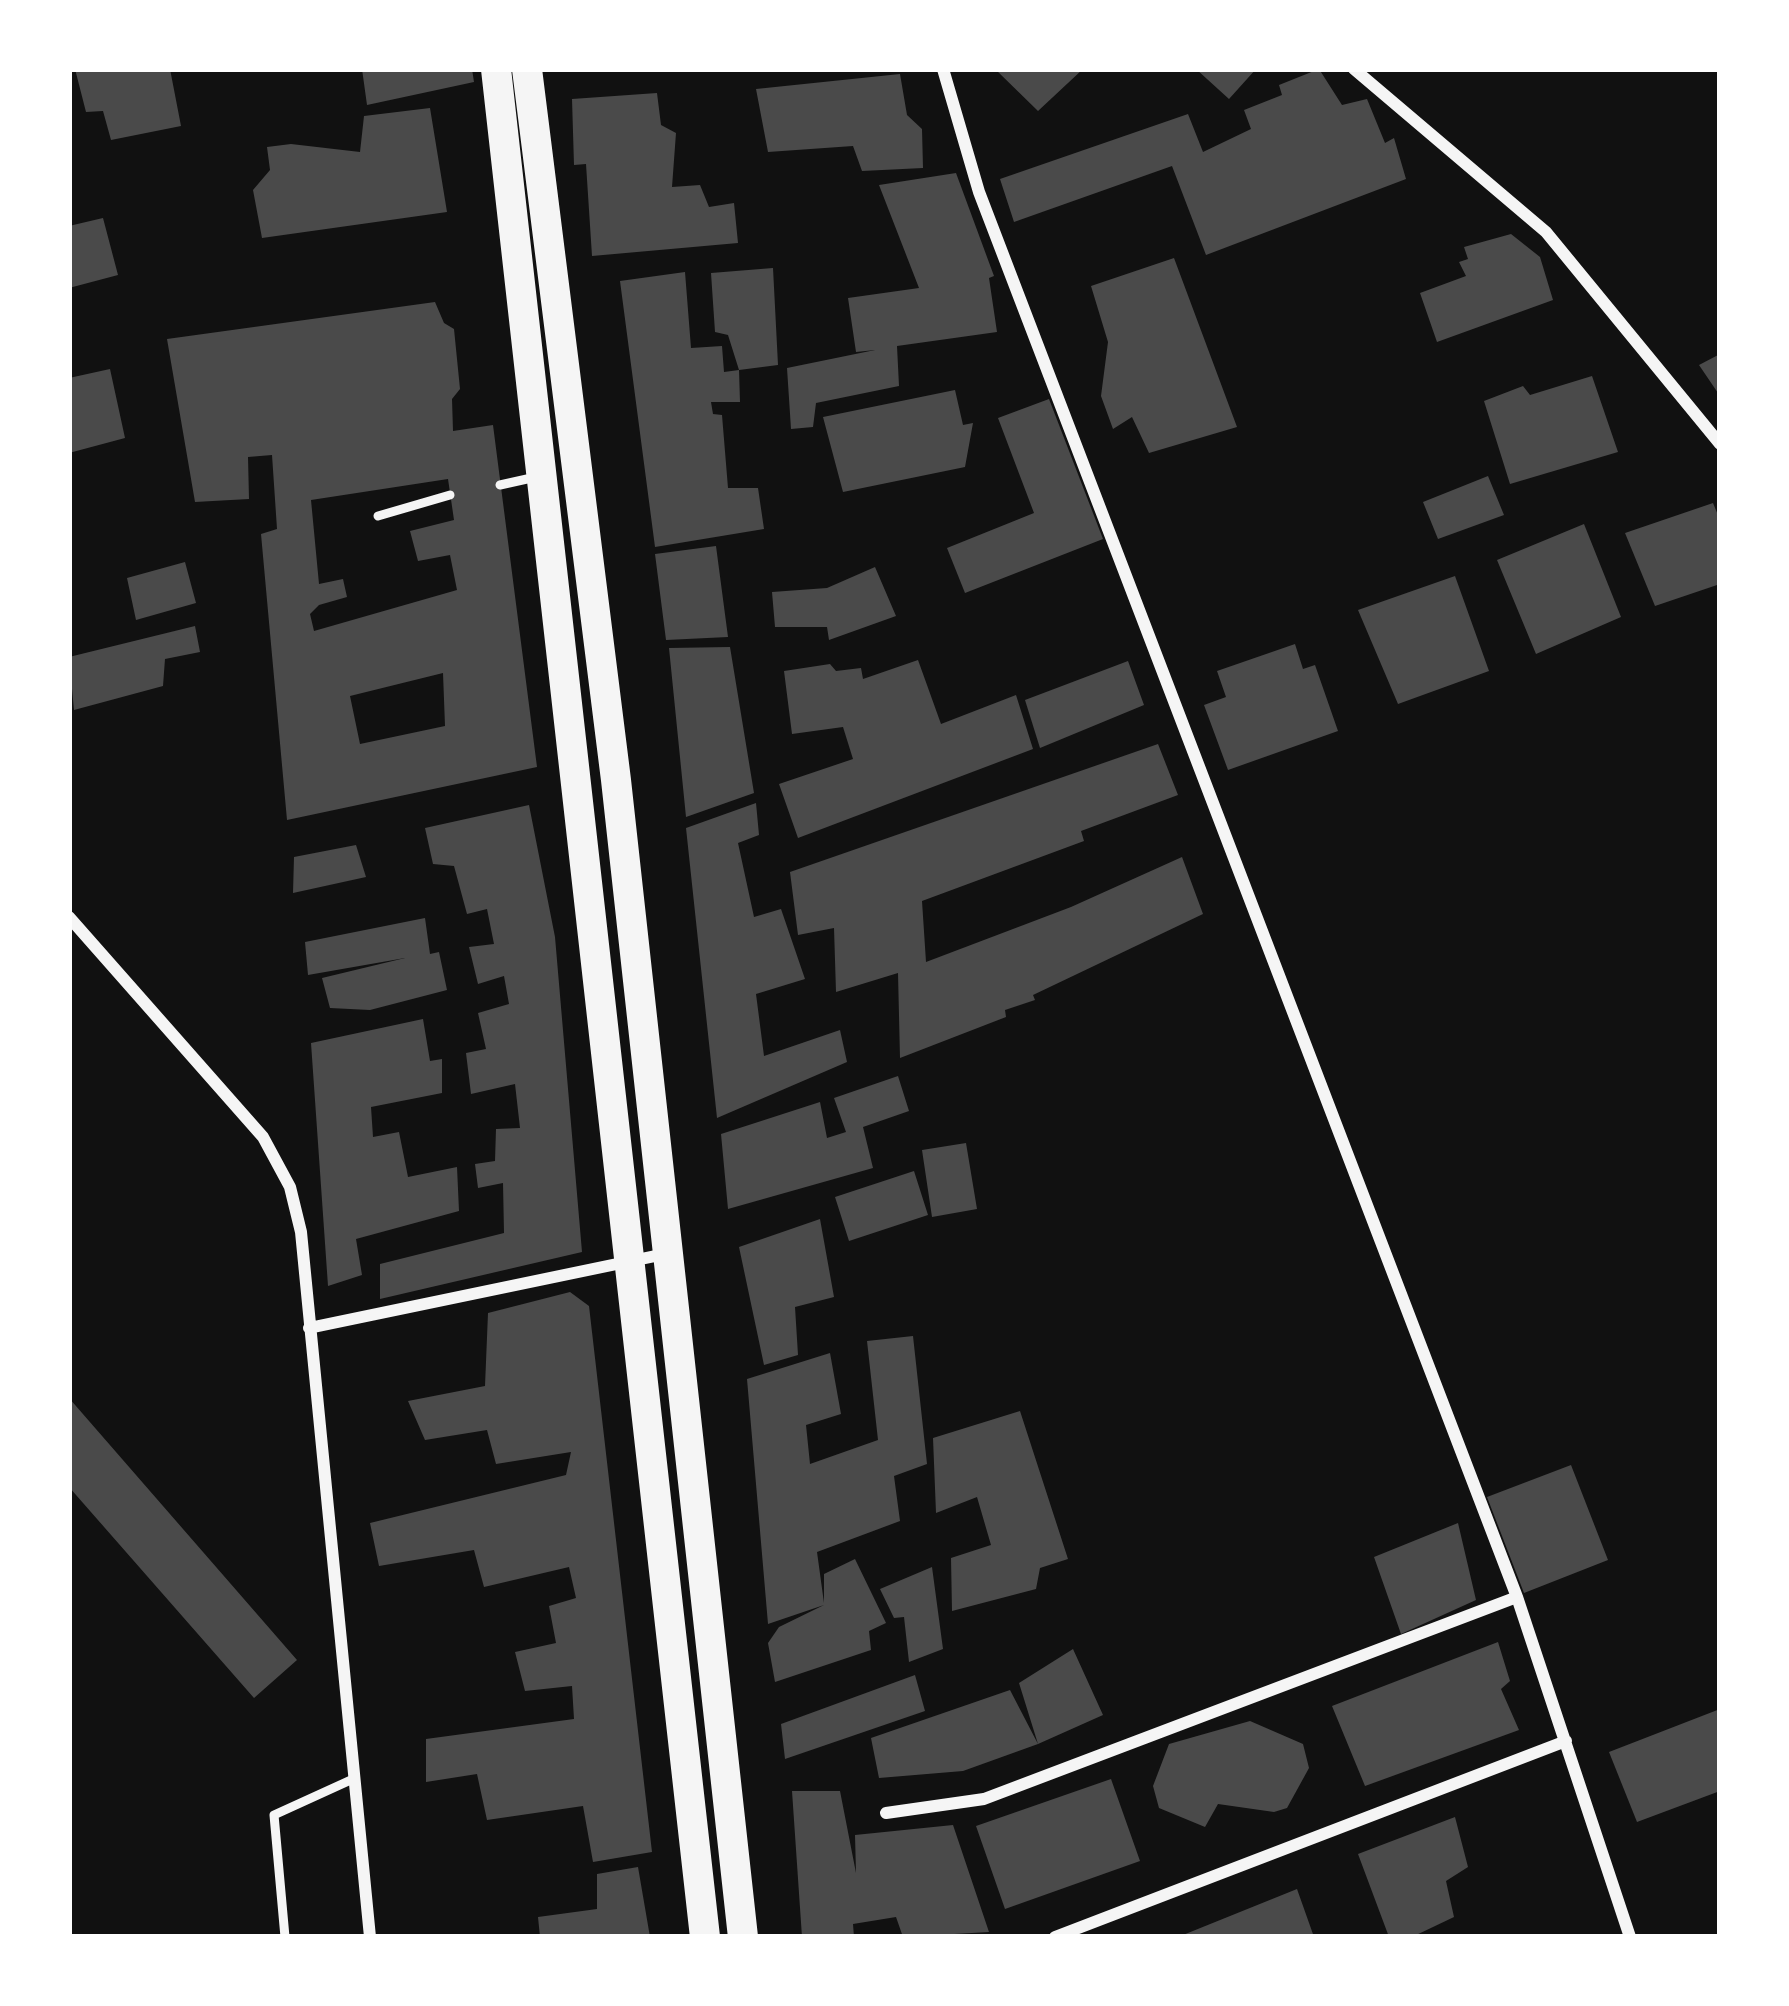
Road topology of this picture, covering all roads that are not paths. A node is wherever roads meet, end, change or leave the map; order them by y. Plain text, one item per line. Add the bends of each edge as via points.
1 (496, 69) edge
2 (527, 69) edge
3 (943, 69) edge
4 (1354, 69) edge
5 (1370, 69) edge
6 (1370, 84) junction
7 (1720, 445) edge
8 (541, 476) junction
9 (500, 484) dead end
10 (450, 495) dead end
11 (378, 515) dead end
12 (69, 917) edge
13 (666, 1254) junction
14 (628, 1264) junction
15 (309, 1328) junction
16 (1517, 1597) junction
17 (1566, 1742) junction
18 (353, 1779) junction
19 (886, 1813) dead end
20 (285, 1937) edge
21 (370, 1937) edge
22 (705, 1937) edge
23 (743, 1937) edge
24 (1055, 1937) edge
25 (1630, 1937) edge

1 - 8 main road
2 - 13 main road
3 - 16 street via 994,232
4 - 6 street
5 - 6 street
6 - 7 street via 1546,232
8 - 9 lane
8 - 14 main road
10 - 11 lane
12 - 15 street via 263,1137 290,1187 301,1232
13 - 14 street
13 - 23 main road
14 - 15 street
14 - 22 main road
15 - 18 street
16 - 17 street
16 - 19 street via 984,1799
17 - 24 street
17 - 25 street
18 - 20 lane via 274,1815
18 - 21 street

